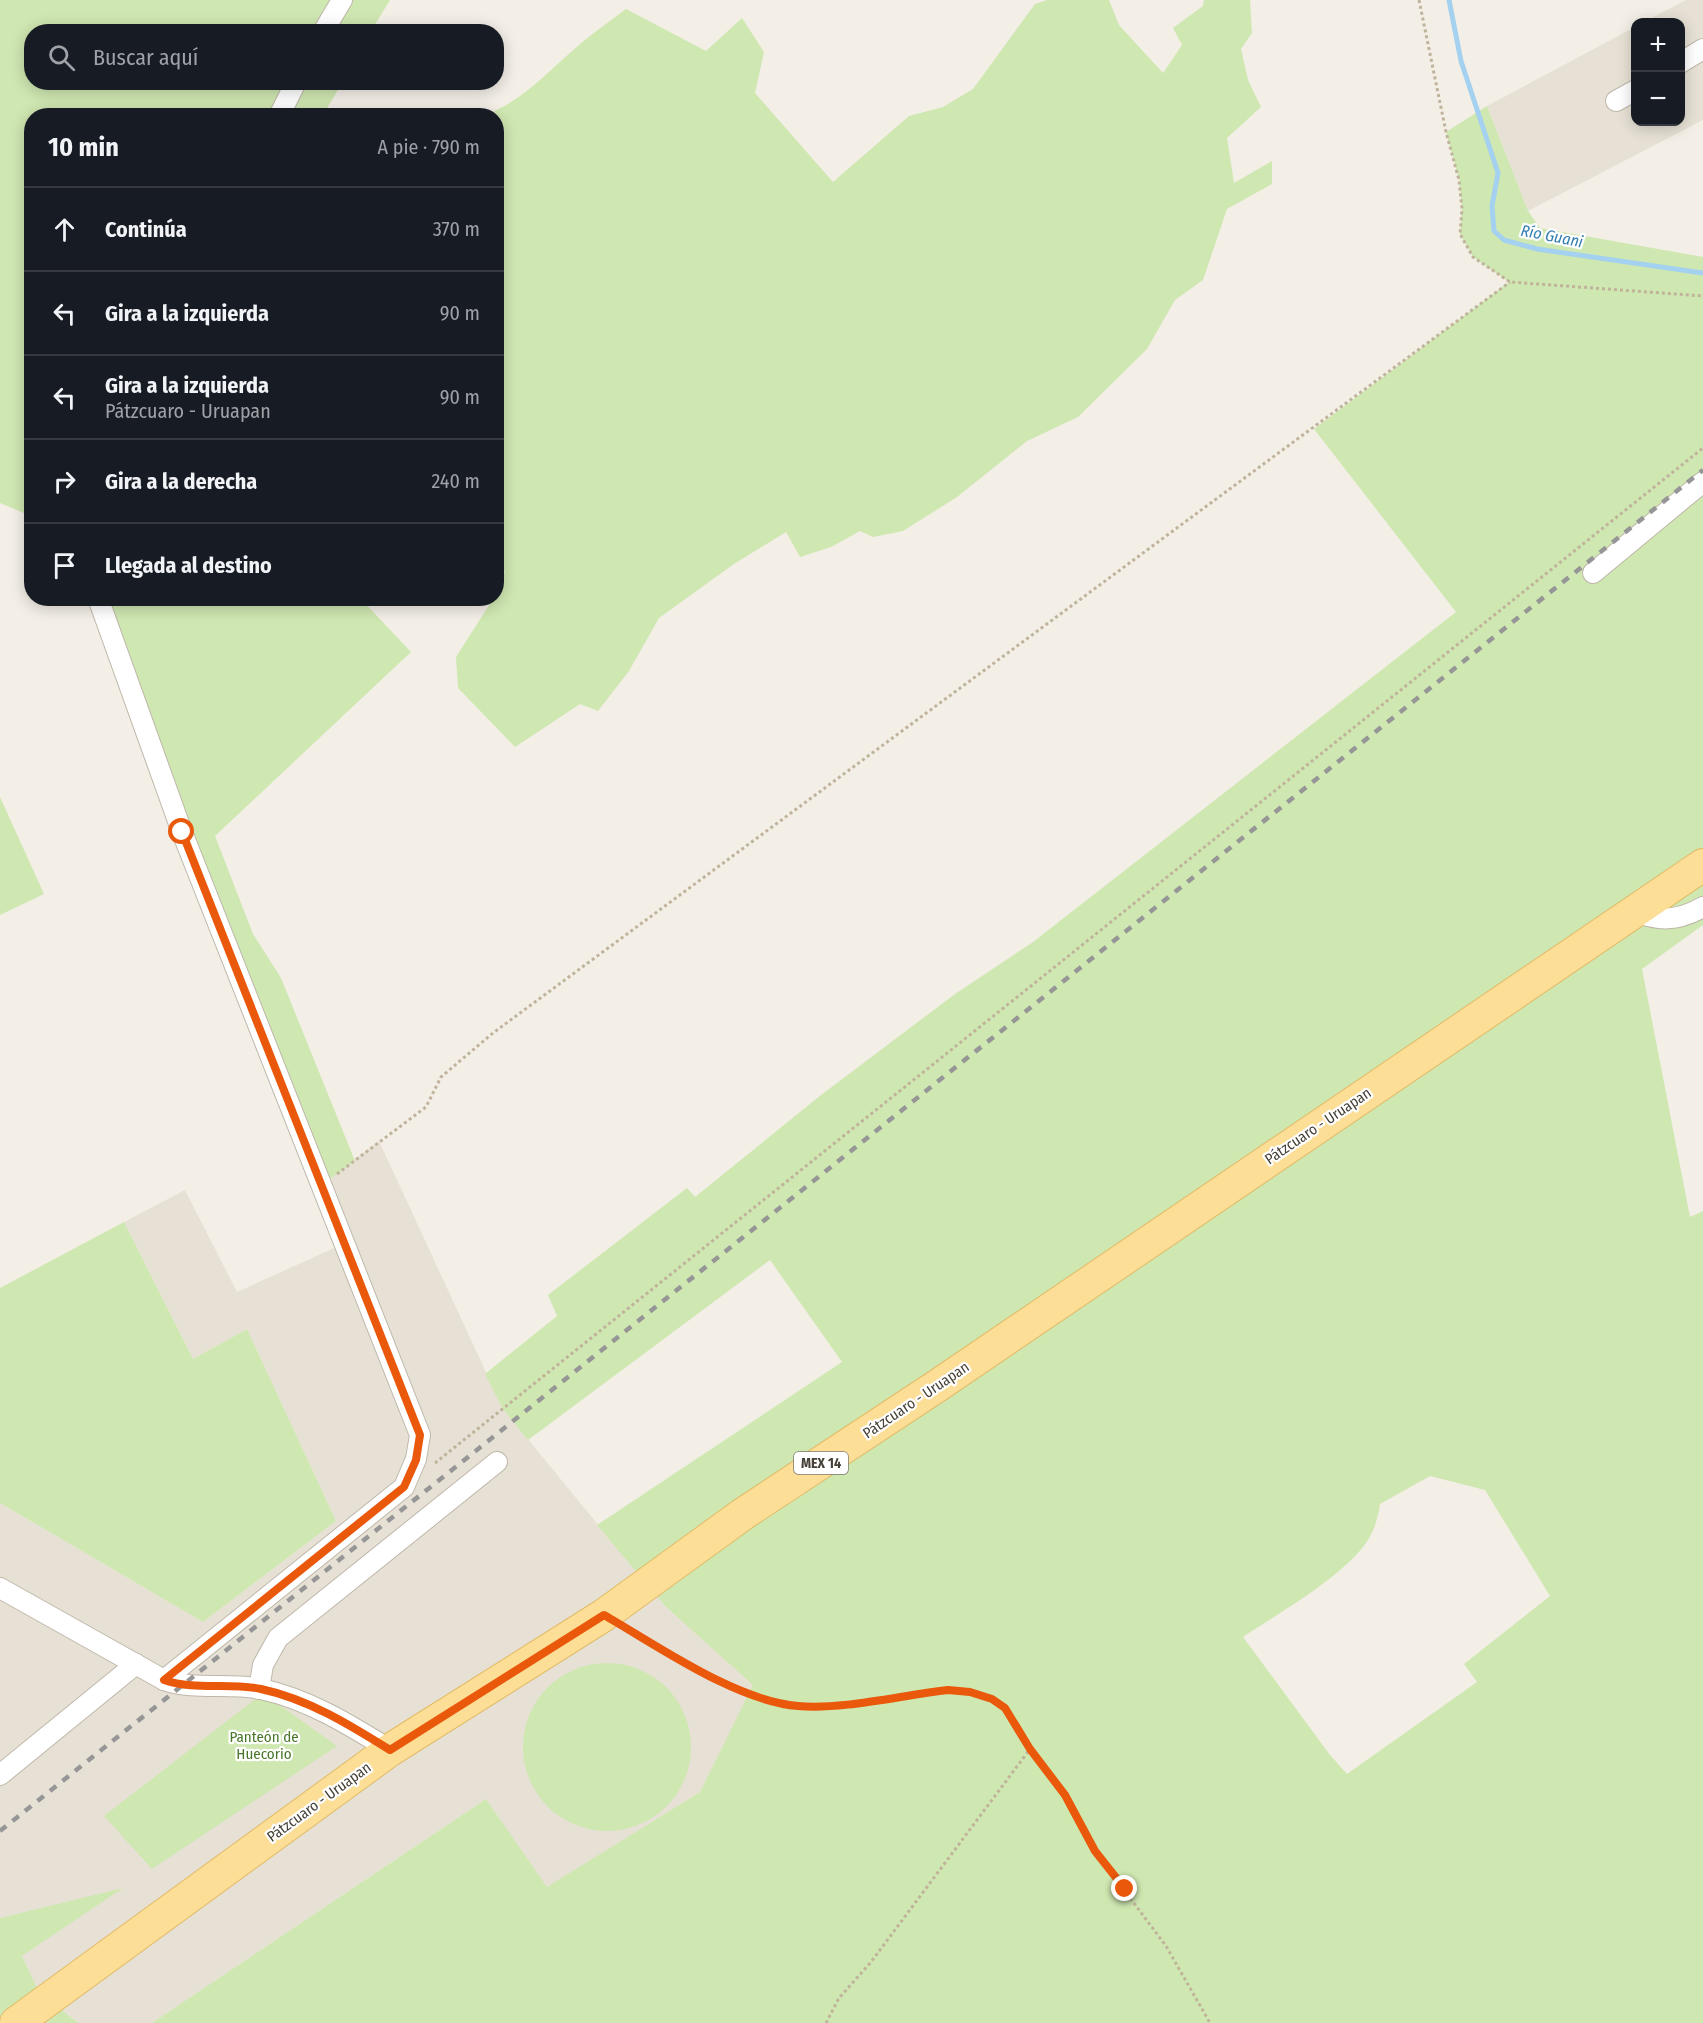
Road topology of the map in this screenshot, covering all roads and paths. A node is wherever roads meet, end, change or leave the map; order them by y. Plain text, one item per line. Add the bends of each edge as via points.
1 (342, 0) edge
2 (1419, 0) edge
3 (328, 24) edge
4 (1703, 50) edge
5 (1685, 60) edge
6 (292, 90) edge
7 (1631, 92) edge
8 (1616, 101) dead end
9 (283, 108) edge
10 (1510, 282) junction
11 (1703, 296) edge
12 (1703, 448) edge
13 (1703, 482) edge
14 (1593, 573) dead end
15 (101, 606) edge
16 (1703, 865) edge
17 (1703, 907) edge
18 (1631, 912) junction
19 (355, 1161) dead end
20 (496, 1462) dead end
21 (404, 1487) junction
22 (0, 1588) edge
23 (604, 1615) junction
24 (136, 1664) junction
25 (164, 1680) junction
26 (260, 1689) junction
27 (1030, 1749) junction
28 (390, 1750) junction
29 (0, 1775) edge
30 (16, 2023) edge
31 (826, 2023) edge
32 (1210, 2023) edge

1 - 3 street
2 - 10 path via 1459,180 1460,234 1473,257
4 - 5 street
6 - 9 street
7 - 8 street
10 - 11 path
10 - 19 path via 493,1033 441,1077 426,1107
12 - 21 path
13 - 14 street
15 - 21 street via 182,832 420,1435 416,1460
16 - 18 main road, Pátzcuaro - Uruapan / MEX 14
17 - 18 street via 1689,915 1659,921
18 - 23 main road, Pátzcuaro - Uruapan / MEX 14 via 743,1514
20 - 26 street via 278,1638 262,1665
21 - 25 street
22 - 24 street
23 - 27 path via 735,1689 764,1701 799,1706 948,1690 970,1692 1005,1708
23 - 28 main road, Pátzcuaro - Uruapan / MEX 14
24 - 25 street
24 - 29 street
25 - 26 street via 180,1685
26 - 28 street via 342,1720
27 - 31 path via 871,1962 839,1998
27 - 32 path via 1065,1795 1095,1851 1166,1946
28 - 30 main road, Pátzcuaro - Uruapan / MEX 14

